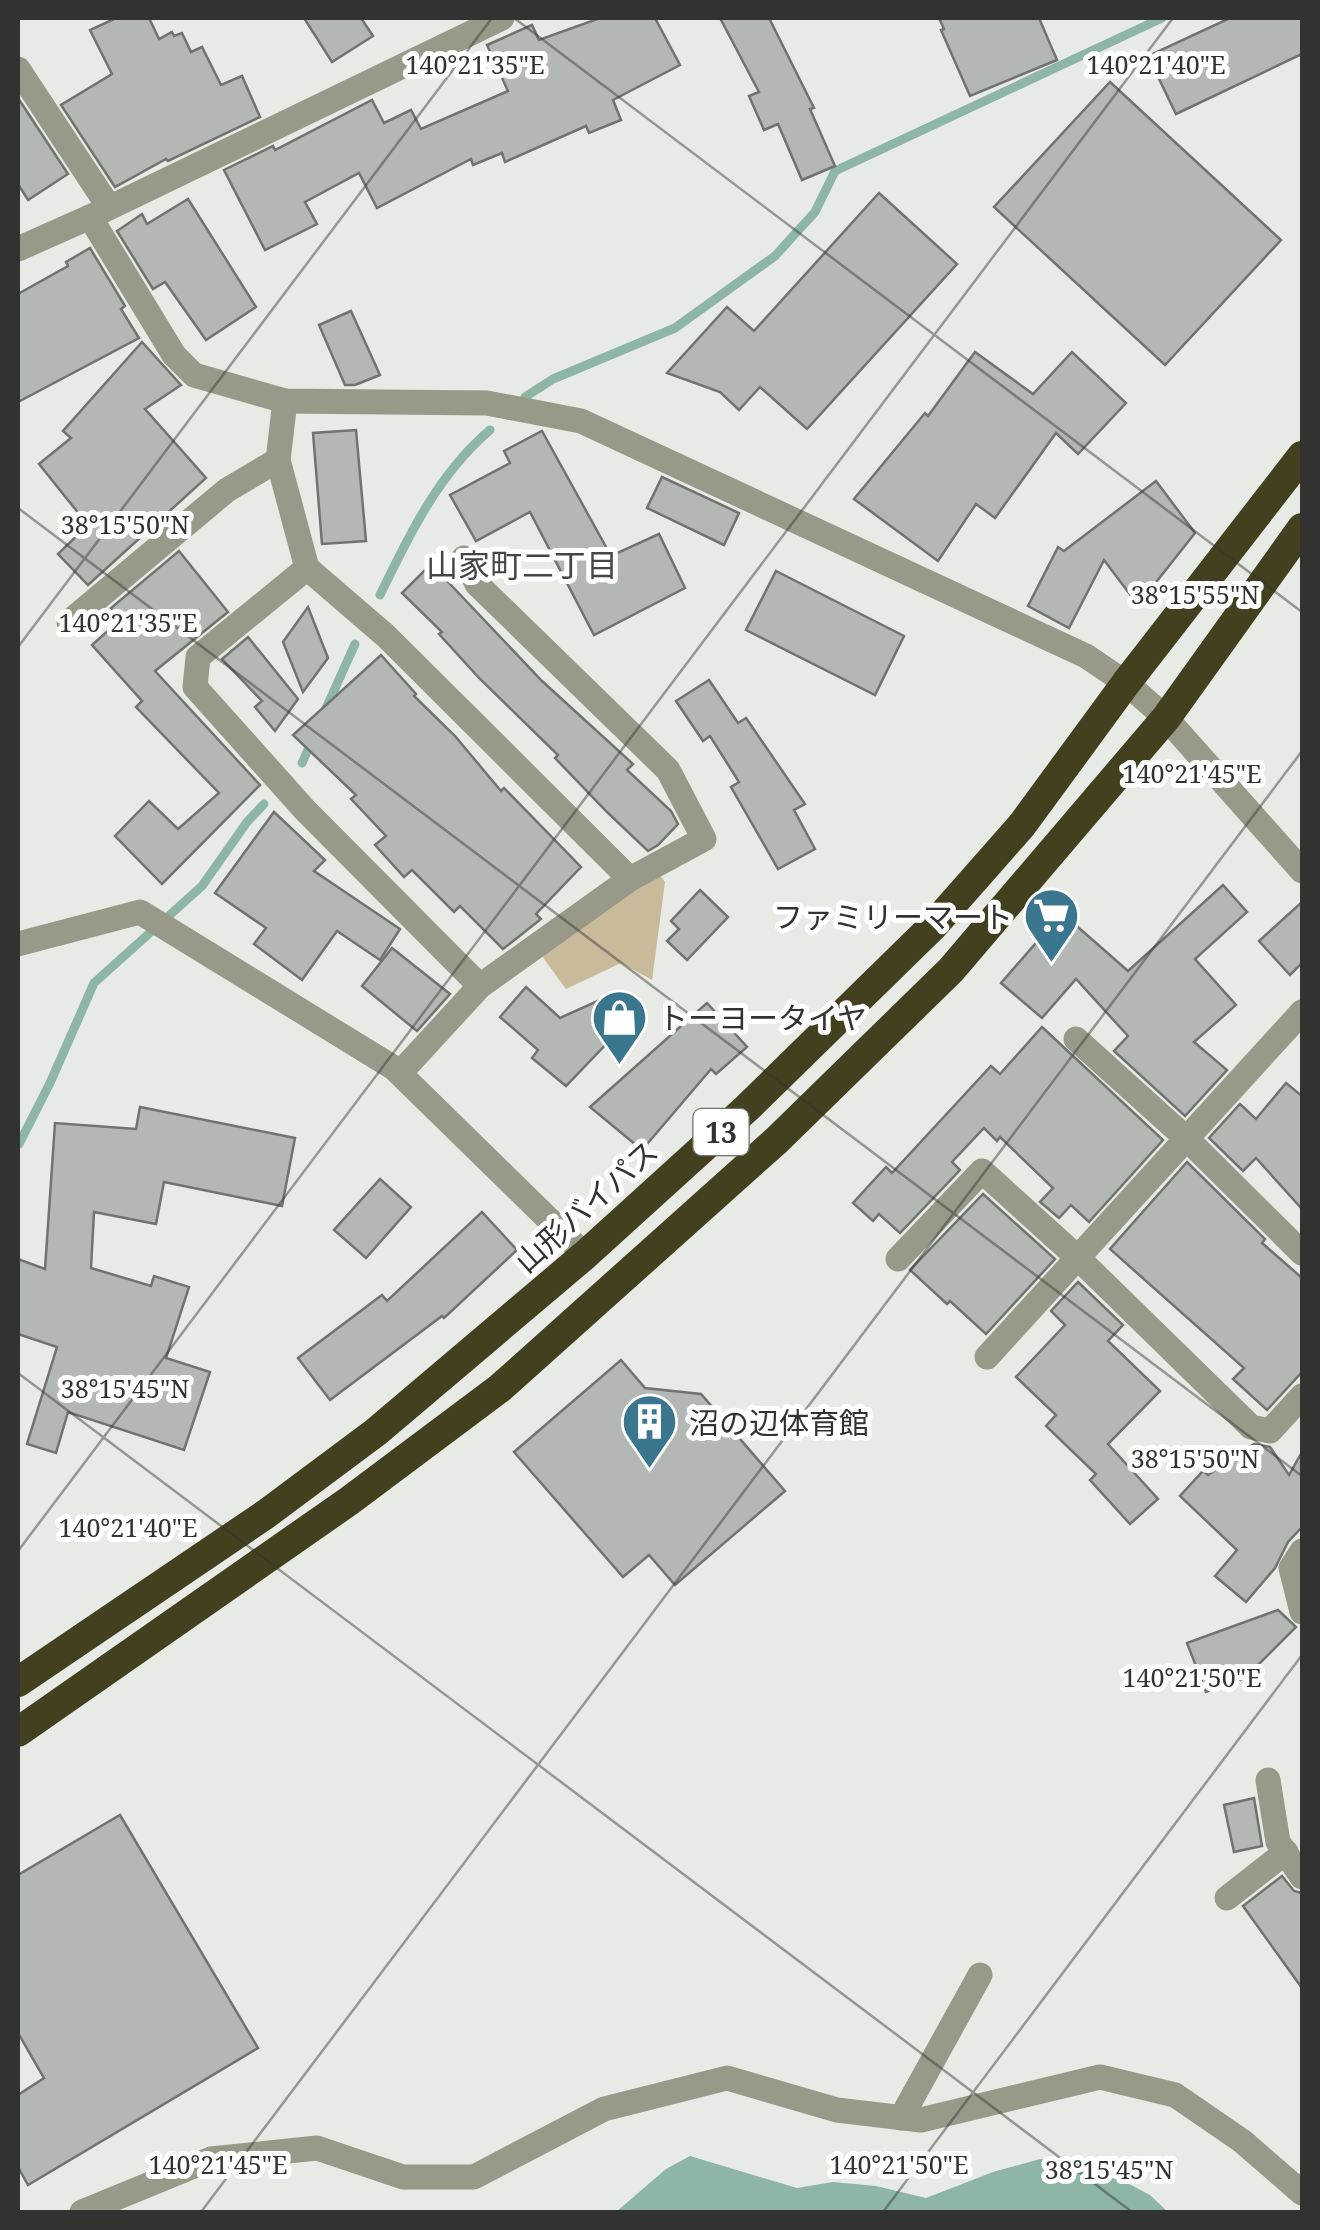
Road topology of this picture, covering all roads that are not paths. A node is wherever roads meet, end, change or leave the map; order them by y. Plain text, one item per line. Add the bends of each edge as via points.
1 (502, 18) edge
2 (18, 69) edge
3 (100, 212) junction
4 (18, 249) edge
5 (285, 401) junction
6 (1302, 456) edge
7 (278, 460) junction
8 (1302, 528) edge
9 (464, 558) dead end
10 (307, 568) junction
11 (70, 622) dead end
12 (1126, 684) junction
13 (1166, 718) junction
14 (1302, 871) edge
15 (630, 879) junction
16 (18, 944) edge
17 (480, 986) junction
18 (1302, 1012) edge
19 (1076, 1039) dead end
20 (400, 1073) junction
21 (1187, 1139) junction
22 (1302, 1253) edge
23 (586, 1255) junction
24 (1078, 1258) junction
25 (898, 1259) dead end
26 (987, 1358) dead end
27 (1302, 1396) edge
28 (1302, 1551) edge
29 (1302, 1612) edge
30 (18, 1682) edge
31 (18, 1732) edge
32 (1268, 1780) dead end
33 (1286, 1852) junction
34 (1302, 1876) edge
35 (1227, 1898) dead end
36 (980, 1975) dead end
37 (901, 2118) junction
38 (1302, 2193) edge
39 (82, 2212) edge

1 - 3 street
2 - 3 street
3 - 4 street
3 - 5 street via 174,355 194,375
5 - 7 street
5 - 12 street via 487,403 581,420 1086,656
6 - 12 highway, 山形バイパス / 13
7 - 10 street
7 - 11 street via 227,490
8 - 13 highway, 13
9 - 15 street via 477,584 668,770 704,839
10 - 15 street via 386,636
10 - 17 street via 198,657 195,688
12 - 13 street
12 - 23 highway, 山形バイパス / 13 via 1022,825 933,926
13 - 14 street
13 - 31 highway, 13 via 951,970 634,1270 439,1434
15 - 17 street
16 - 20 street via 140,912
17 - 20 street
18 - 21 street
19 - 21 street
20 - 23 street
21 - 22 street
21 - 24 street
23 - 30 highway, 山形バイパス / 13 via 376,1432
24 - 25 street via 982,1171
24 - 26 street
24 - 27 street via 1252,1427 1270,1431
28 - 29 street via 1292,1568
32 - 33 street via 1278,1842
33 - 34 street
33 - 35 street
36 - 37 street
37 - 38 street via 920,2120 1100,2076 1175,2095
37 - 39 street via 836,2110 727,2078 604,2109 474,2177 403,2177 318,2148 211,2159

